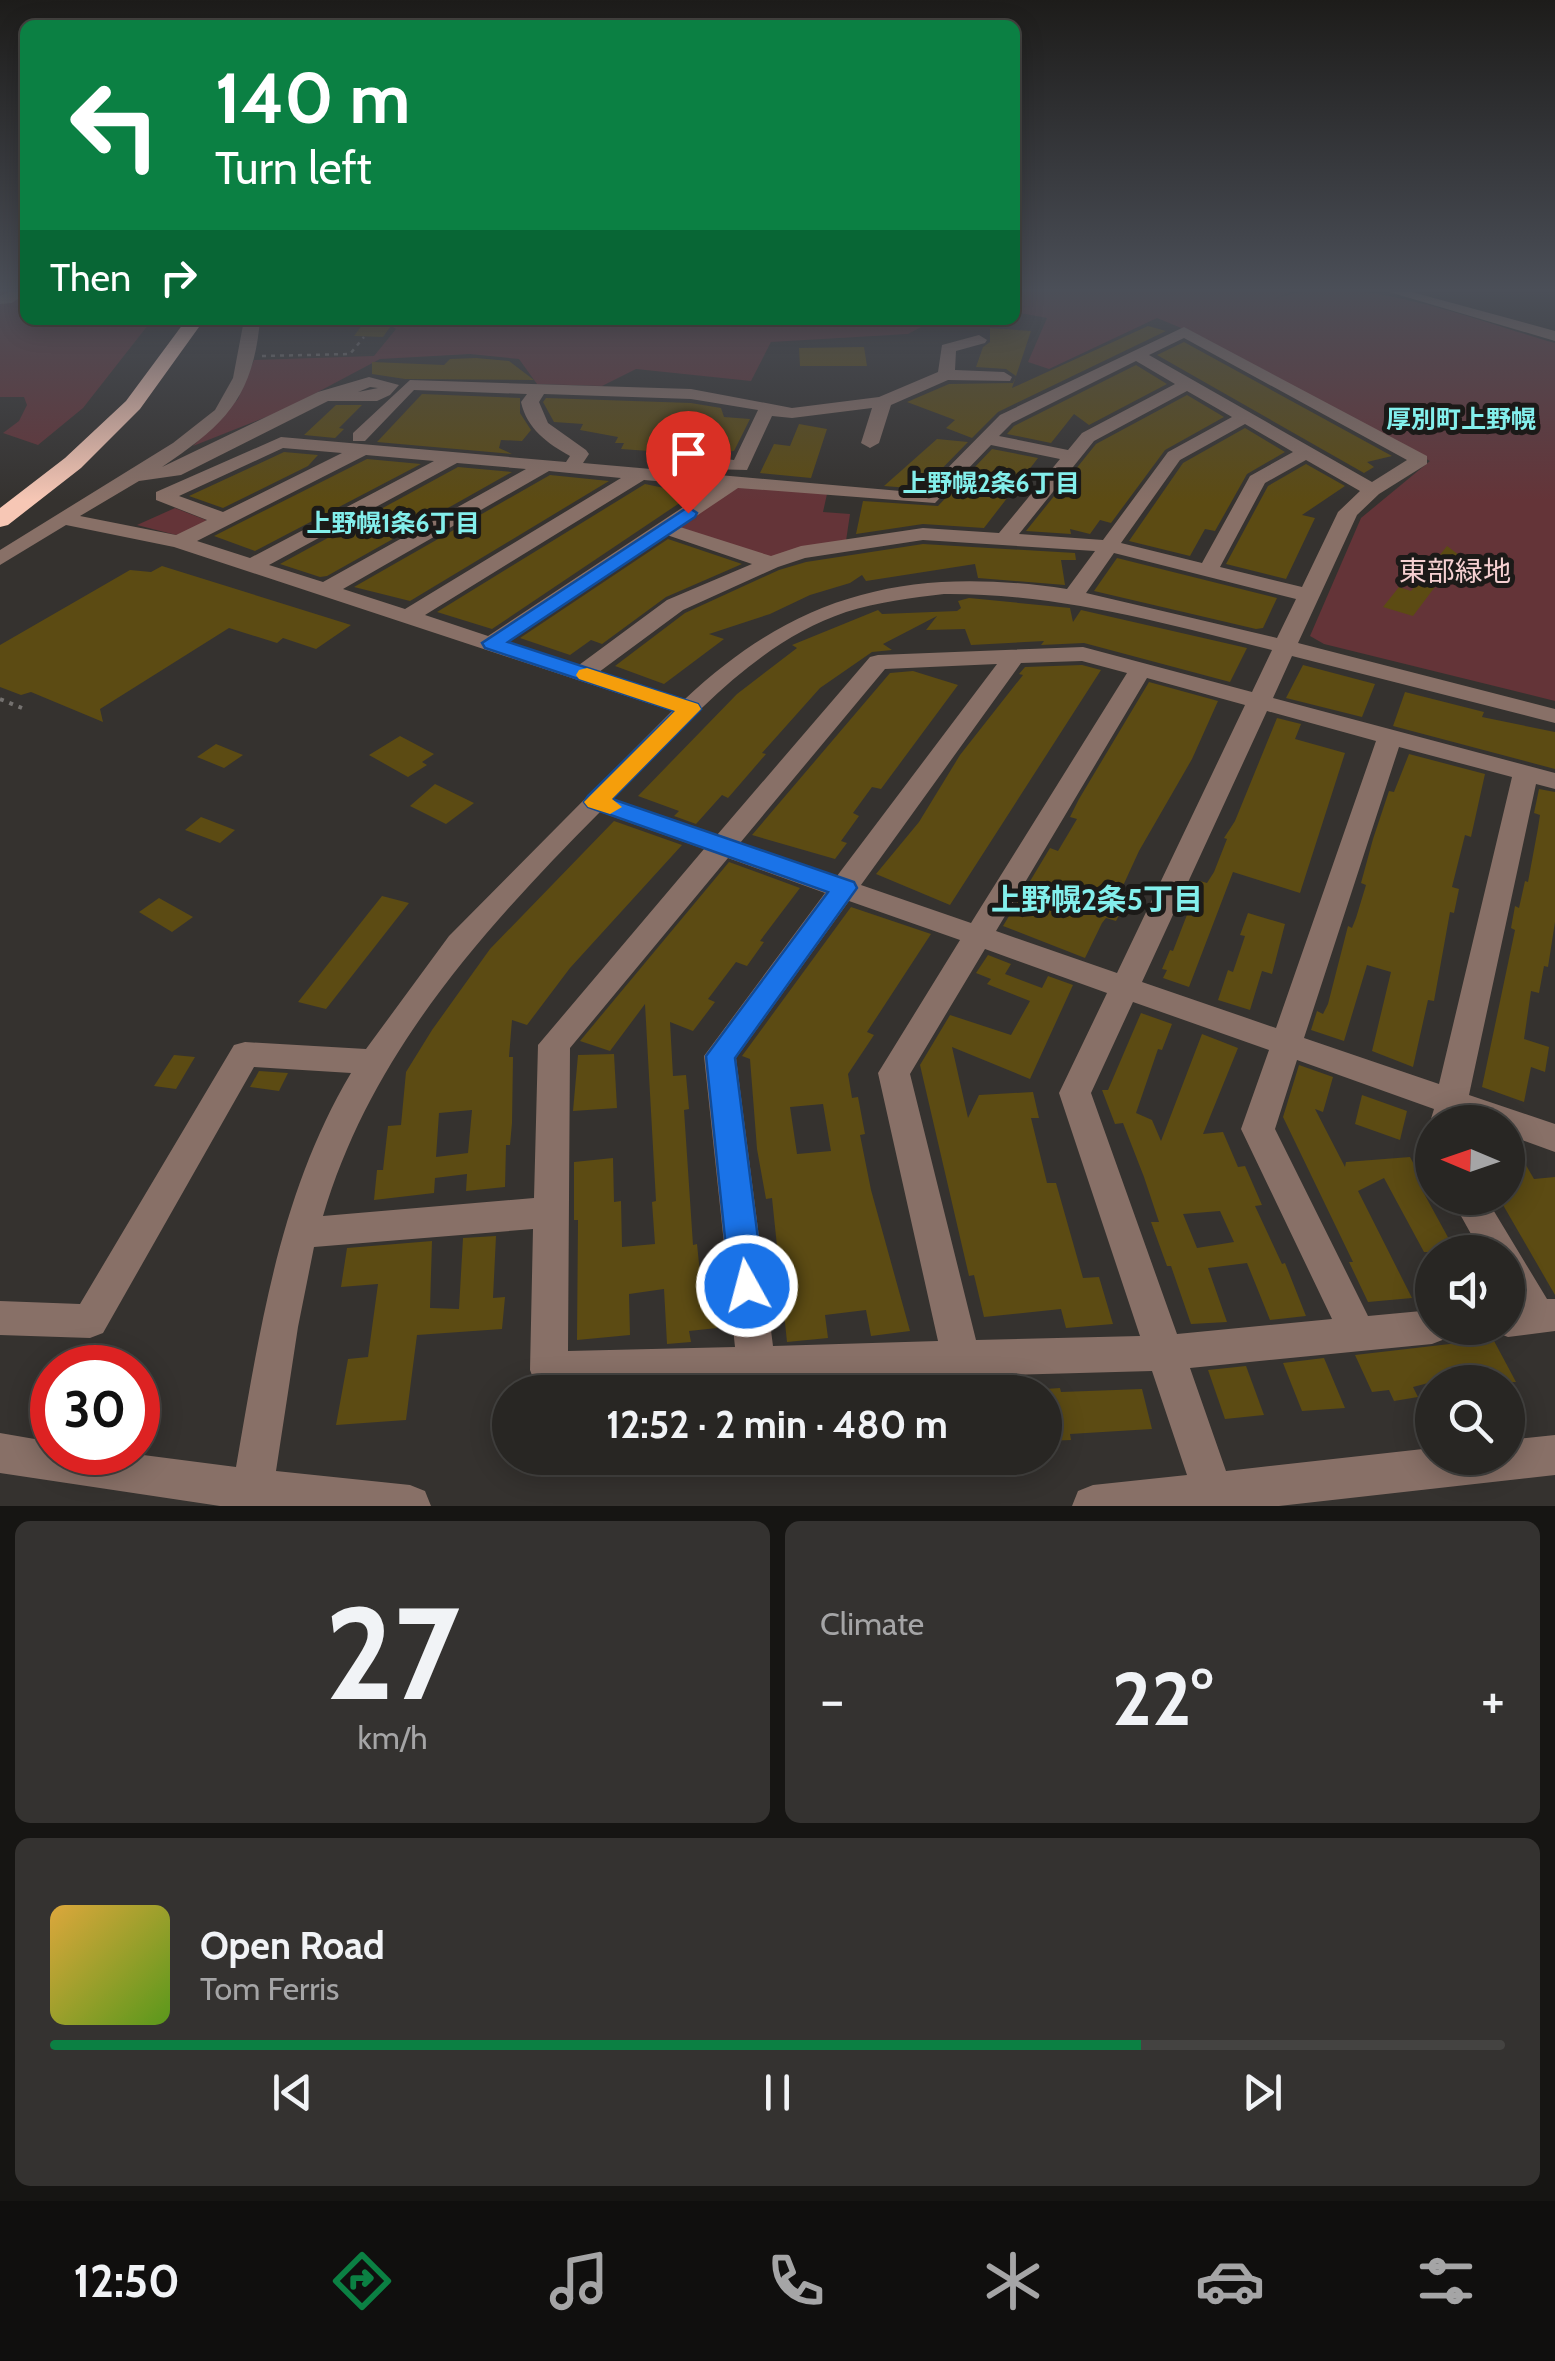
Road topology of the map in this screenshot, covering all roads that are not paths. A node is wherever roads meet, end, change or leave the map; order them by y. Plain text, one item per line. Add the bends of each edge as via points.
1 (141, 361) edge
2 (164, 361) edge
3 (245, 361) edge
4 (947, 361) edge
5 (1121, 361) edge
6 (1148, 361) edge
7 (1238, 361) edge
8 (946, 375) junction
9 (1004, 378) dead end
10 (1187, 384) junction
11 (400, 385) junction
12 (539, 390) junction
13 (883, 402) junction
14 (766, 410) junction
15 (1245, 417) junction
16 (988, 439) junction
17 (362, 443) junction
18 (870, 443) dead end
19 (1306, 452) junction
20 (1070, 456) junction
21 (454, 457) junction
22 (576, 461) junction
23 (545, 466) junction
24 (640, 474) junction
25 (134, 476) junction
26 (734, 482) junction
27 (1372, 490) junction
28 (0, 499) edge
29 (63, 518) junction
30 (0, 520) edge
31 (226, 520) junction
32 (666, 528) junction
33 (1005, 539) junction
34 (178, 542) junction
35 (1109, 546) junction
36 (0, 559) edge
37 (770, 564) junction
38 (248, 567) junction
39 (1208, 570) junction
40 (323, 592) junction
41 (1072, 596) junction
42 (1311, 596) junction
43 (406, 617) junction
44 (492, 643) junction
45 (1288, 648) junction
46 (1014, 657) junction
47 (1140, 670) junction
48 (583, 674) junction
49 (1262, 702) junction
50 (690, 709) junction
51 (1555, 716) edge
52 (1390, 737) junction
53 (1540, 777) edge
54 (596, 802) junction
55 (722, 846) junction
56 (844, 888) junction
57 (977, 935) junction
58 (1126, 988) junction
59 (1286, 1044) junction
60 (375, 1062) junction
61 (1433, 1105) edge
62 (1452, 1105) edge
63 (1525, 1131) edge
64 (1555, 1138) edge
65 (552, 1212) junction
66 (299, 1232) junction
67 (0, 1318) edge
68 (1415, 1329) edge
69 (1358, 1334) junction
70 (1166, 1353) junction
71 (961, 1358) junction
72 (756, 1363) junction
73 (0, 1453) edge
74 (1555, 1456) edge
75 (252, 1498) edge
76 (1216, 1500) edge
77 (410, 1506) edge
78 (1093, 1506) edge

1 - 28 highway via 103,410
2 - 30 highway via 133,405 73,463
3 - 25 street via 225,406
4 - 8 street
5 - 16 street via 1006,419
6 - 10 street
7 - 27 street via 1420,460
8 - 9 street
8 - 13 street
10 - 15 street
10 - 20 street via 1088,437
11 - 12 street
11 - 17 street
11 - 25 street via 372,398 324,396 174,470
12 - 14 street via 691,394 752,401
12 - 22 street via 530,402 532,416
13 - 14 street
13 - 18 street
14 - 22 street via 740,466
15 - 19 street
15 - 35 street via 1174,456
16 - 20 street
16 - 26 street via 928,499
17 - 21 street
17 - 31 street
17 - 31 street via 280,442 162,496
19 - 27 street
19 - 39 street via 1258,480
20 - 33 street
21 - 23 street
21 - 38 street
22 - 23 street
22 - 24 street
23 - 40 street
24 - 26 street
24 - 43 street
25 - 29 street
26 - 32 street
27 - 42 street via 1348,512
29 - 34 street
29 - 36 street
31 - 34 street
32 - 37 street
32 - 44 street
33 - 35 street
33 - 37 street via 923,534 801,552
34 - 38 street
35 - 39 street
35 - 41 street
37 - 48 street via 675,605
38 - 40 street
39 - 42 street
40 - 43 street
41 - 45 street
41 - 50 street via 971,588 901,592 847,606 759,648
42 - 45 street
43 - 44 street
44 - 48 street
45 - 49 street
45 - 51 street
46 - 47 street via 1083,654
46 - 55 street via 878,662
46 - 56 street
47 - 49 street
47 - 57 street
48 - 50 street
49 - 52 street
49 - 58 street
50 - 54 street
52 - 53 street
52 - 59 street
53 - 62 street
54 - 55 street
54 - 60 street via 449,951
55 - 56 street
55 - 65 street via 554,1044
56 - 57 street
56 - 72 street via 720,1056
57 - 58 street
57 - 71 street via 894,1073
58 - 59 street
58 - 70 street via 1075,1092
59 - 61 street
59 - 69 street via 1258,1129
60 - 66 street via 328,1150
60 - 67 street via 245,1054 90,1321
63 - 64 street
65 - 66 street
65 - 72 street via 549,1370
66 - 75 street
68 - 69 street
69 - 70 street
70 - 71 street
70 - 76 street
71 - 72 street
73 - 75 street
74 - 76 street
75 - 77 street
76 - 78 street

